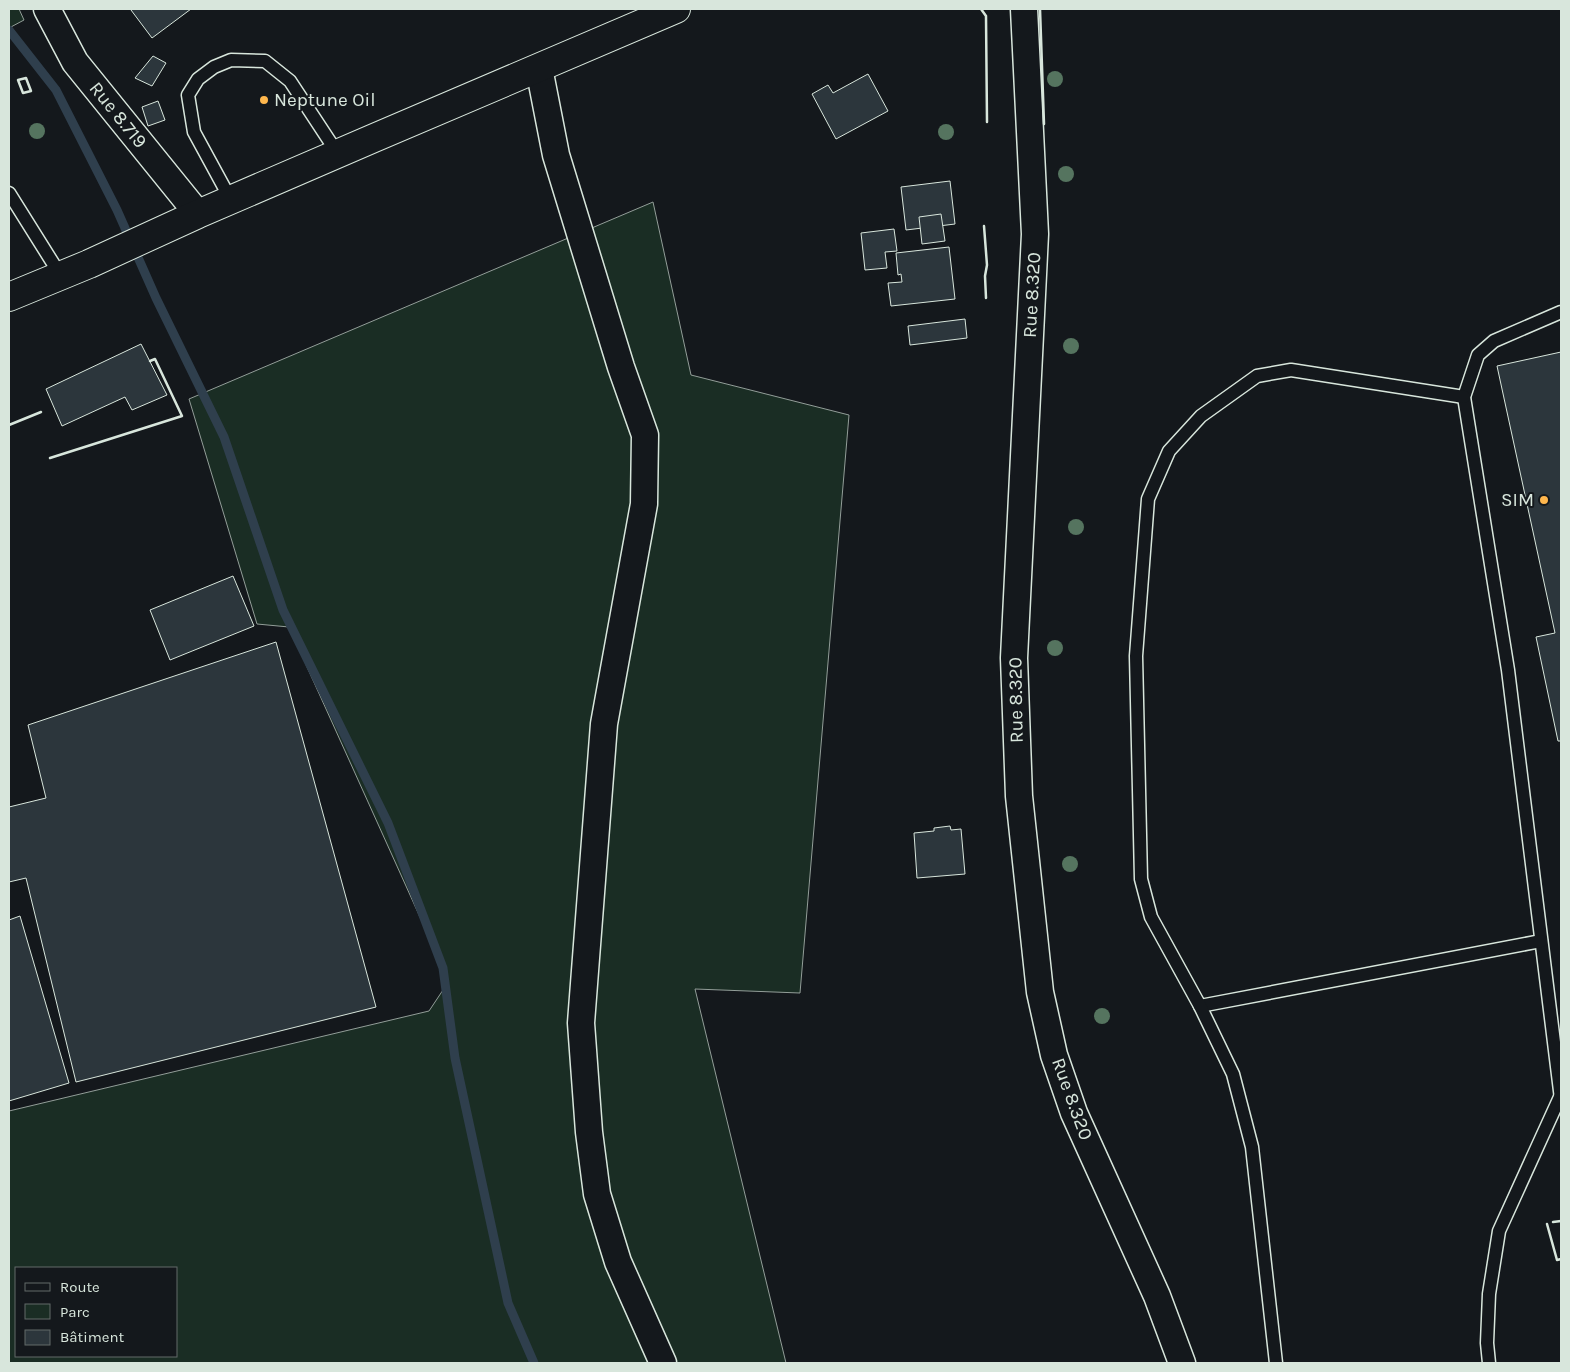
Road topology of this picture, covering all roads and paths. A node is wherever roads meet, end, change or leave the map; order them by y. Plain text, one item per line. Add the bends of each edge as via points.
1 (47, 9) edge
2 (676, 9) edge
3 (1024, 9) edge
4 (539, 68) junction
5 (338, 154) junction
6 (9, 194) edge
7 (231, 200) junction
8 (198, 214) junction
9 (61, 276) junction
10 (9, 298) edge
11 (1561, 312) edge
12 (1464, 397) junction
13 (1541, 941) junction
14 (1200, 1006) junction
15 (1561, 1098) edge
16 (663, 1363) edge
17 (1182, 1363) edge
18 (1276, 1363) edge
19 (1489, 1363) edge

1 - 8 street, Rue 8.719 via 75,62
2 - 4 highway
3 - 17 street, Rue 8.320 via 1035,234 1014,658 1019,796 1040,992 1054,1055 1074,1113 1156,1296
4 - 5 highway
4 - 16 street via 556,155 645,435 644,504 604,724 582,1023 589,1132 597,1194 618,1262
5 - 7 highway
5 - 7 lane via 290,81 265,61 231,60 214,67 198,79 188,95 194,132
6 - 9 lane
7 - 8 highway
8 - 9 highway
9 - 10 highway
11 - 12 lane via 1488,345 1478,355
12 - 13 lane via 1508,670
12 - 14 lane via 1291,370 1257,376 1200,416 1175,444 1148,499 1136,656 1141,879 1151,917
13 - 14 lane
13 - 15 lane
14 - 18 lane via 1233,1074 1252,1147
15 - 19 lane via 1499,1231 1489,1294

